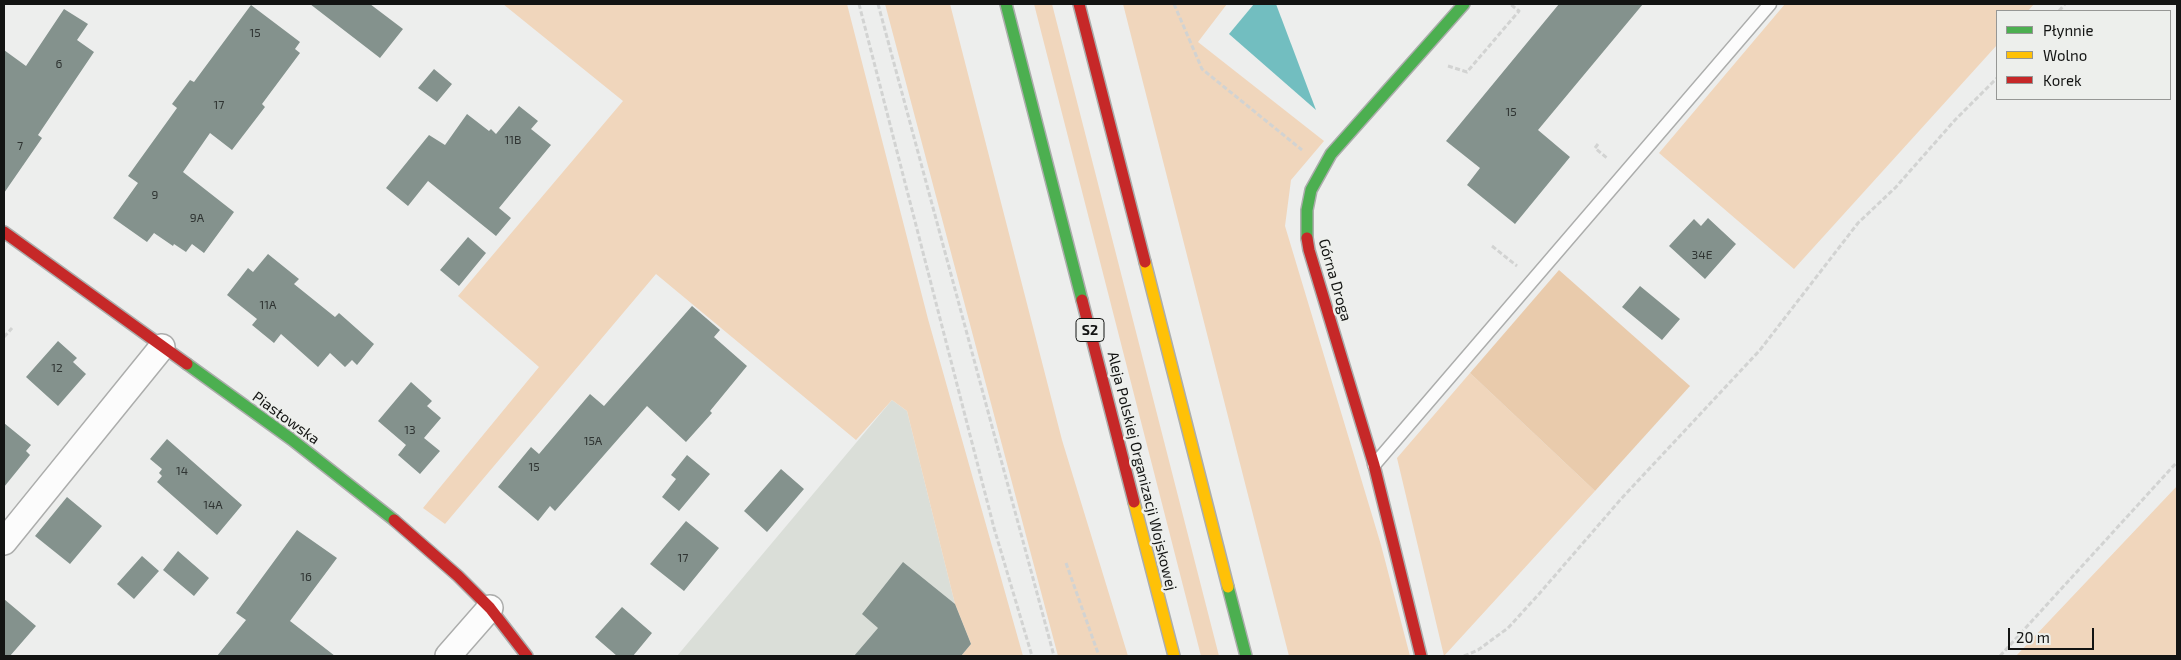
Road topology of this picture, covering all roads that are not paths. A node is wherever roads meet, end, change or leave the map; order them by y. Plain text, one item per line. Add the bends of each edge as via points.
1 (1006, 4) edge
2 (1079, 4) edge
3 (1464, 4) edge
4 (1770, 4) edge
5 (4, 232) edge
6 (162, 347) junction
7 (1374, 465) junction
8 (4, 542) edge
9 (490, 608) junction
10 (448, 656) edge
11 (527, 656) edge
12 (1174, 656) edge
13 (1246, 656) edge
14 (1421, 656) edge

1 - 12 main road, Aleja Polskiej Organizacji Wojskowej / S2
2 - 13 main road
3 - 7 main road, Górna Droga via 1323,167 1311,190 1307,210 1308,250
4 - 7 lane
5 - 6 main road, Piastowska
6 - 8 street
6 - 9 main road, Piastowska via 290,439 402,526
7 - 14 main road, Górna Droga
9 - 10 street
9 - 11 main road, Piastowska

